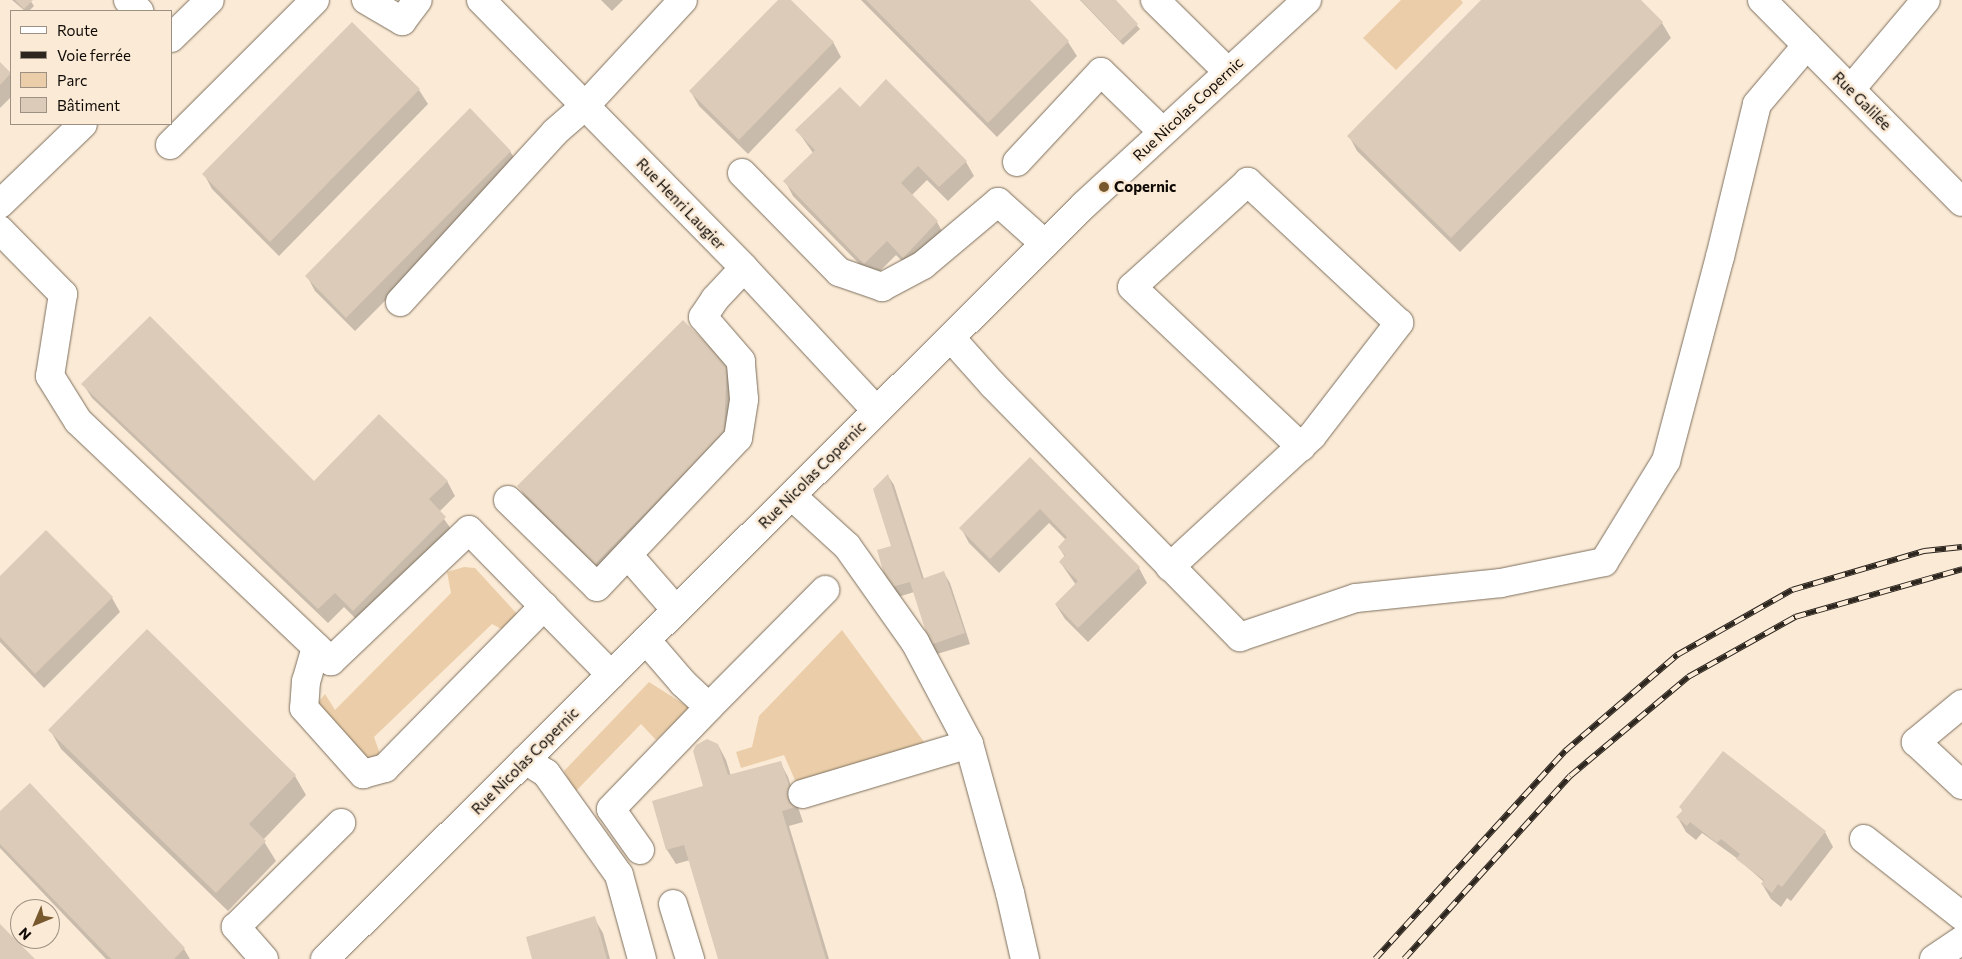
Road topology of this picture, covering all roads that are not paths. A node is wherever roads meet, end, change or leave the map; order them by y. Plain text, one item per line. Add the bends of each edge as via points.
1 (128, 0) edge
2 (210, 0) edge
3 (315, 0) edge
4 (366, 0) edge
5 (418, 0) edge
6 (481, 0) edge
7 (683, 0) edge
8 (1155, 0) edge
9 (1307, 0) edge
10 (1762, 0) edge
11 (1926, 0) edge
12 (138, 10) edge
13 (172, 37) edge
14 (1807, 45) junction
15 (1228, 72) junction
16 (1851, 89) junction
17 (585, 106) junction
18 (82, 125) edge
19 (1163, 132) junction
20 (170, 145) dead end
21 (1017, 162) dead end
22 (742, 173) dead end
23 (1962, 202) edge
24 (0, 204) edge
25 (0, 230) edge
26 (1045, 244) junction
27 (744, 268) junction
28 (400, 302) dead end
29 (951, 338) junction
30 (877, 412) junction
31 (1301, 446) junction
32 (792, 496) junction
33 (508, 500) dead end
34 (628, 555) junction
35 (1170, 567) junction
36 (825, 590) dead end
37 (544, 606) junction
38 (676, 610) junction
39 (646, 640) junction
40 (316, 647) junction
41 (611, 675) junction
42 (1962, 704) edge
43 (709, 707) junction
44 (969, 744) junction
45 (525, 760) junction
46 (1962, 785) edge
47 (802, 794) dead end
48 (341, 823) dead end
49 (1864, 839) dead end
50 (640, 850) dead end
51 (673, 904) dead end
52 (1962, 916) edge
53 (1962, 940) edge
54 (264, 959) edge
55 (326, 959) edge
56 (642, 959) edge
57 (690, 959) edge
58 (1025, 959) edge
59 (1934, 959) edge

1 - 12 street
2 - 13 street
3 - 20 street
4 - 5 street via 402,21
6 - 17 street, Rue Henri Laugier
7 - 17 street
8 - 15 street
9 - 15 street, Rue Nicolas Copernic
10 - 14 street, Rue Galilée
11 - 16 street
14 - 16 street, Rue Galilée
14 - 35 street via 1757,104 1666,461 1604,562 1501,583 1356,598 1240,637
15 - 19 street, Rue Nicolas Copernic
16 - 23 street, Rue Galilée
17 - 27 street, Rue Henri Laugier
17 - 28 street via 555,132
18 - 24 street
19 - 21 street via 1101,72
19 - 26 street, Rue Nicolas Copernic
22 - 26 street via 839,272 882,287 923,265 998,202
25 - 40 street via 63,294 50,376 78,421
26 - 29 street, Rue Nicolas Copernic
27 - 30 street, Rue Henri Laugier
27 - 34 street via 703,317 741,361 744,399 738,438
29 - 30 street, Rue Nicolas Copernic
29 - 35 street
30 - 32 street, Rue Nicolas Copernic
31 - 31 street via 1399,323 1248,182 1132,287
31 - 35 street
32 - 38 street, Rue Nicolas Copernic
32 - 44 street via 846,546 915,642
33 - 34 street via 597,587
34 - 38 street
36 - 43 street
37 - 40 street via 469,530 331,661
37 - 40 street via 385,768 363,774 304,708 306,681
37 - 41 street
38 - 39 street, Rue Nicolas Copernic
39 - 41 street, Rue Nicolas Copernic
39 - 43 street via 683,683
41 - 45 street, Rue Nicolas Copernic
42 - 46 street via 1916,742
43 - 50 street via 611,810
44 - 47 street
44 - 58 street
45 - 55 street, Rue Nicolas Copernic
45 - 56 street via 546,773 619,875
48 - 54 street via 236,927
49 - 52 street
51 - 57 street
53 - 59 street

